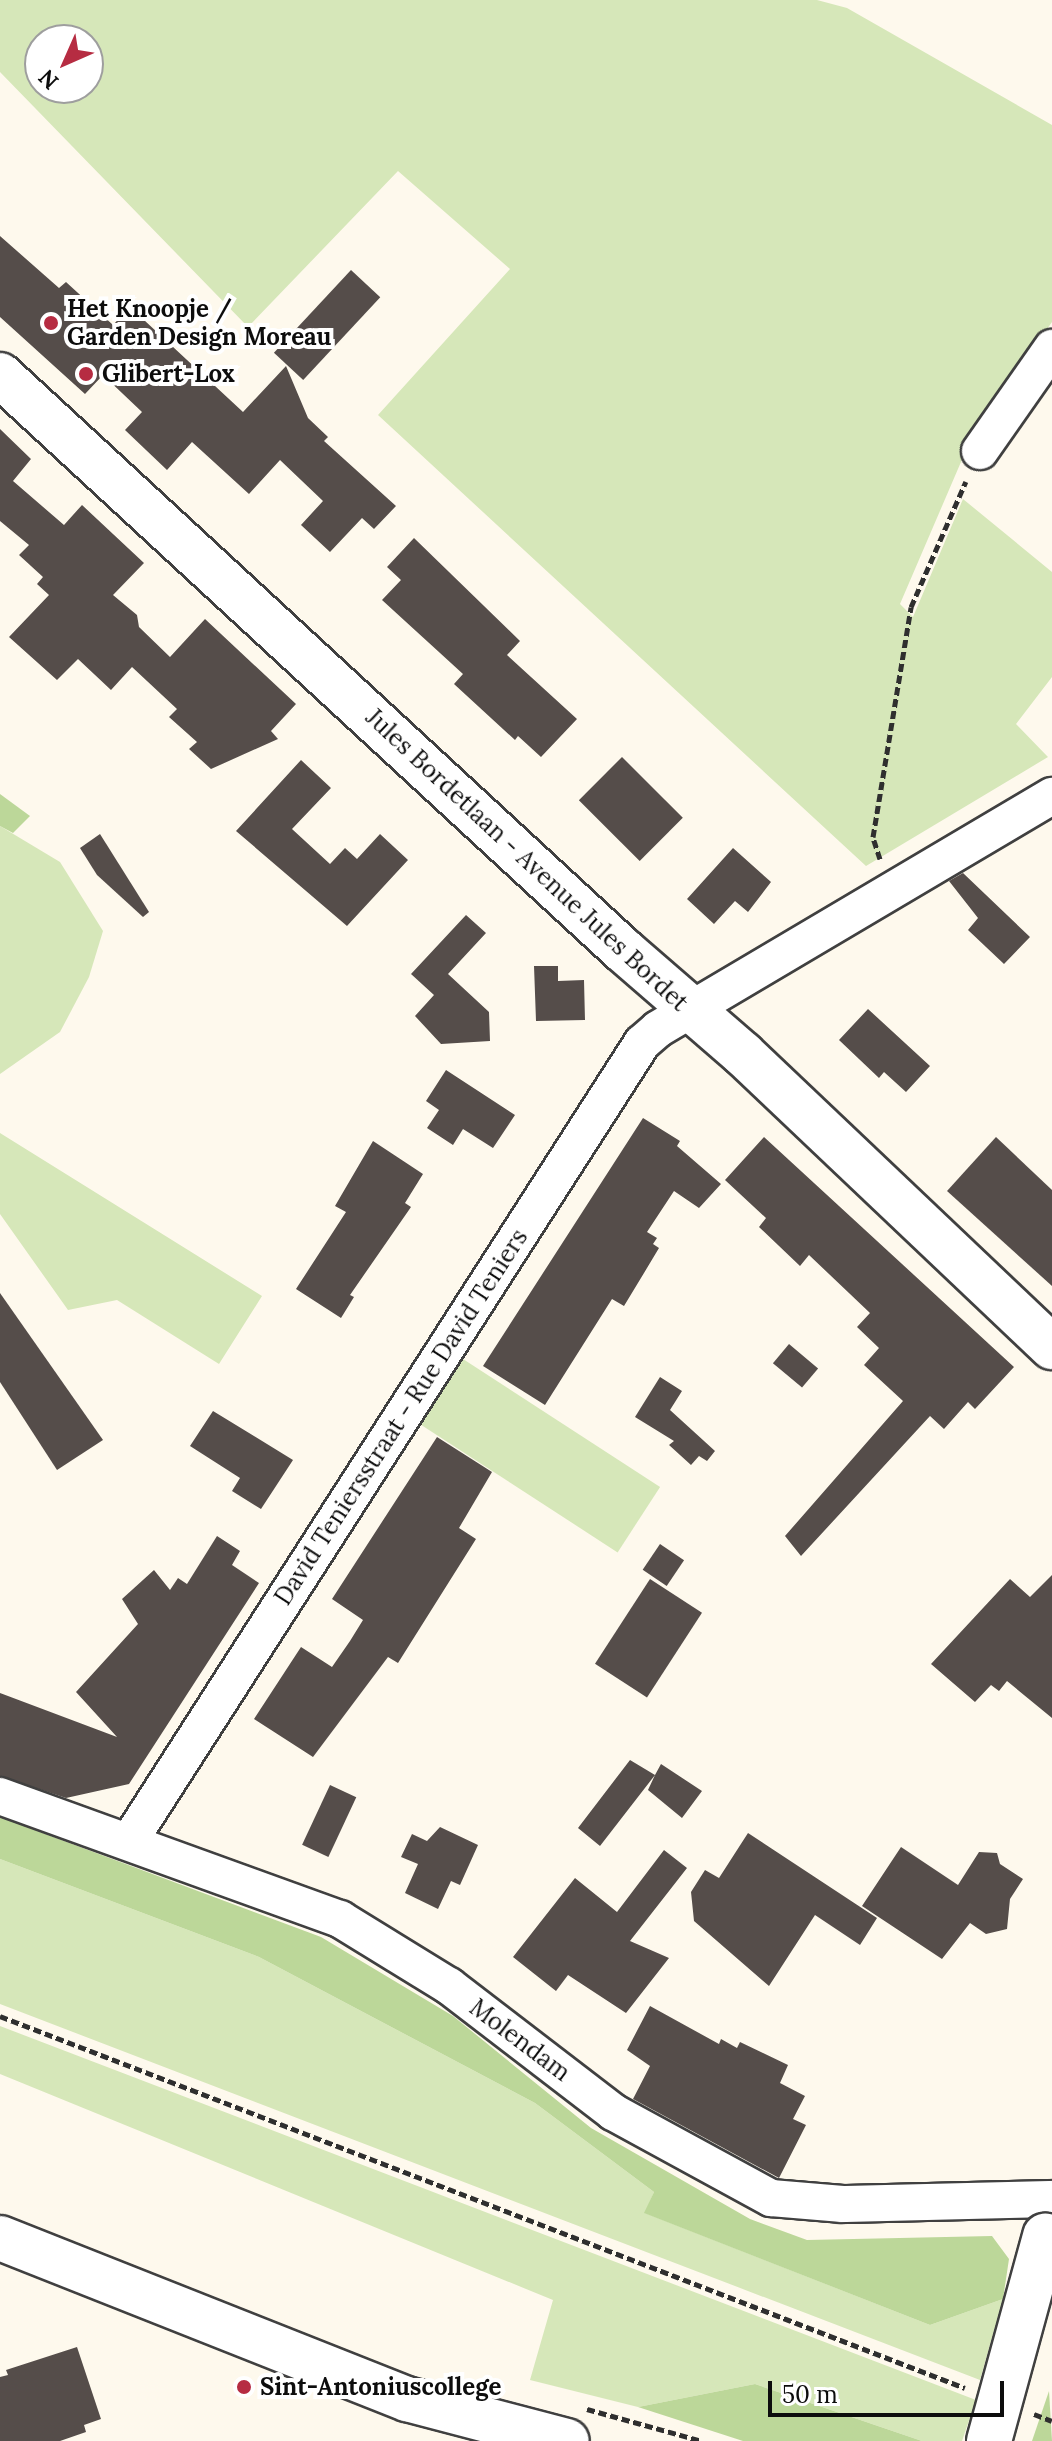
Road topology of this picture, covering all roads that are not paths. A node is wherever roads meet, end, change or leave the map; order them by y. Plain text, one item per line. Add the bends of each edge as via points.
1 (1052, 348) edge
2 (0, 375) edge
3 (980, 451) road end
4 (1052, 796) edge
5 (690, 1010) junction
6 (1052, 1347) edge
7 (0, 1796) edge
8 (130, 1840) junction
9 (1050, 2216) edge
10 (0, 2238) edge
11 (570, 2423) edge
12 (989, 2441) edge

1 - 3 street
2 - 5 street, Jules Bordetlaan - Avenue Jules Bordet
4 - 5 street, David Teniersstraat - Rue David Teniers
5 - 6 street, Jules Bordetlaan - Avenue Jules Bordet
5 - 8 street, David Teniersstraat - Rue David Teniers via 658,1029 631,1058
7 - 8 street, Molendam
8 - 9 street, Molendam via 340,1919 397,1950 613,2112 771,2198
9 - 12 street, bridge
10 - 11 street via 407,2399

